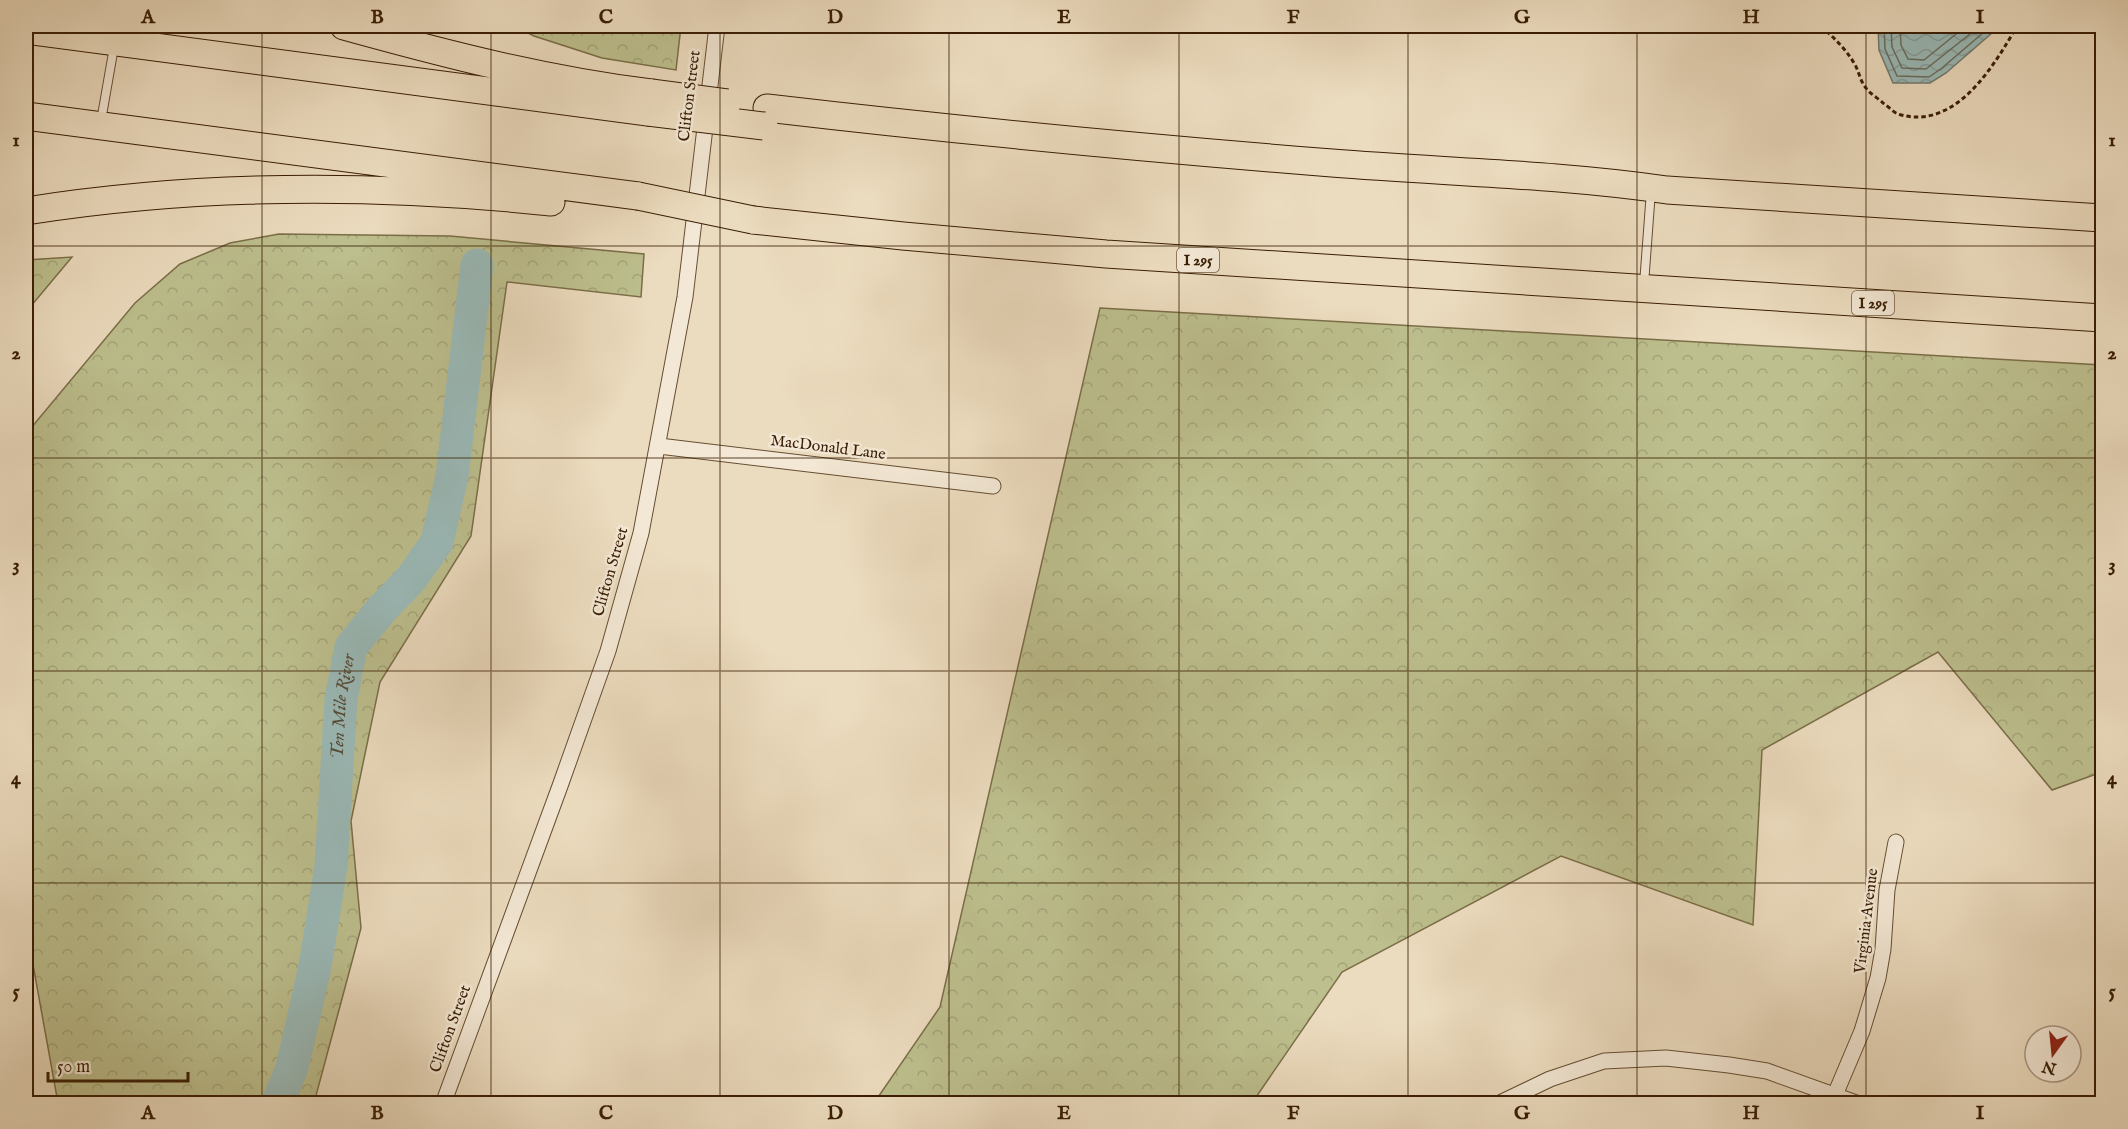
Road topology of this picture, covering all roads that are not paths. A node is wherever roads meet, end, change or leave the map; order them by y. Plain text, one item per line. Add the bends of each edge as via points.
1 (344, 26) edge
2 (717, 26) edge
3 (26, 30) edge
4 (115, 42) junction
5 (650, 103) junction
6 (26, 116) edge
7 (100, 125) junction
8 (1656, 190) junction
9 (637, 204) junction
10 (26, 211) edge
11 (2103, 218) edge
12 (1644, 289) junction
13 (2103, 318) edge
14 (659, 446) junction
15 (993, 486) dead end
16 (1896, 842) dead end
17 (1833, 1099) edge
18 (443, 1104) edge
19 (1498, 1104) edge
20 (1859, 1104) edge

1 - 5 highway
2 - 14 street, Clifton Street via 685,297
3 - 4 highway
4 - 5 highway
4 - 7 lane
5 - 8 highway, bridge via 766,117 1333,163 1611,181
6 - 7 highway
7 - 9 highway
8 - 11 highway
8 - 12 lane
9 - 10 highway via 326,190 123,198
9 - 12 highway, I 295, bridge via 753,220 1072,251
12 - 13 highway, I 295
14 - 15 street, MacDonald Lane
14 - 18 street, Clifton Street via 641,533 608,651
16 - 17 street, Virginia Avenue via 1878,978 1862,1031
17 - 19 street via 1767,1071 1666,1058 1604,1061 1550,1079
17 - 20 street

